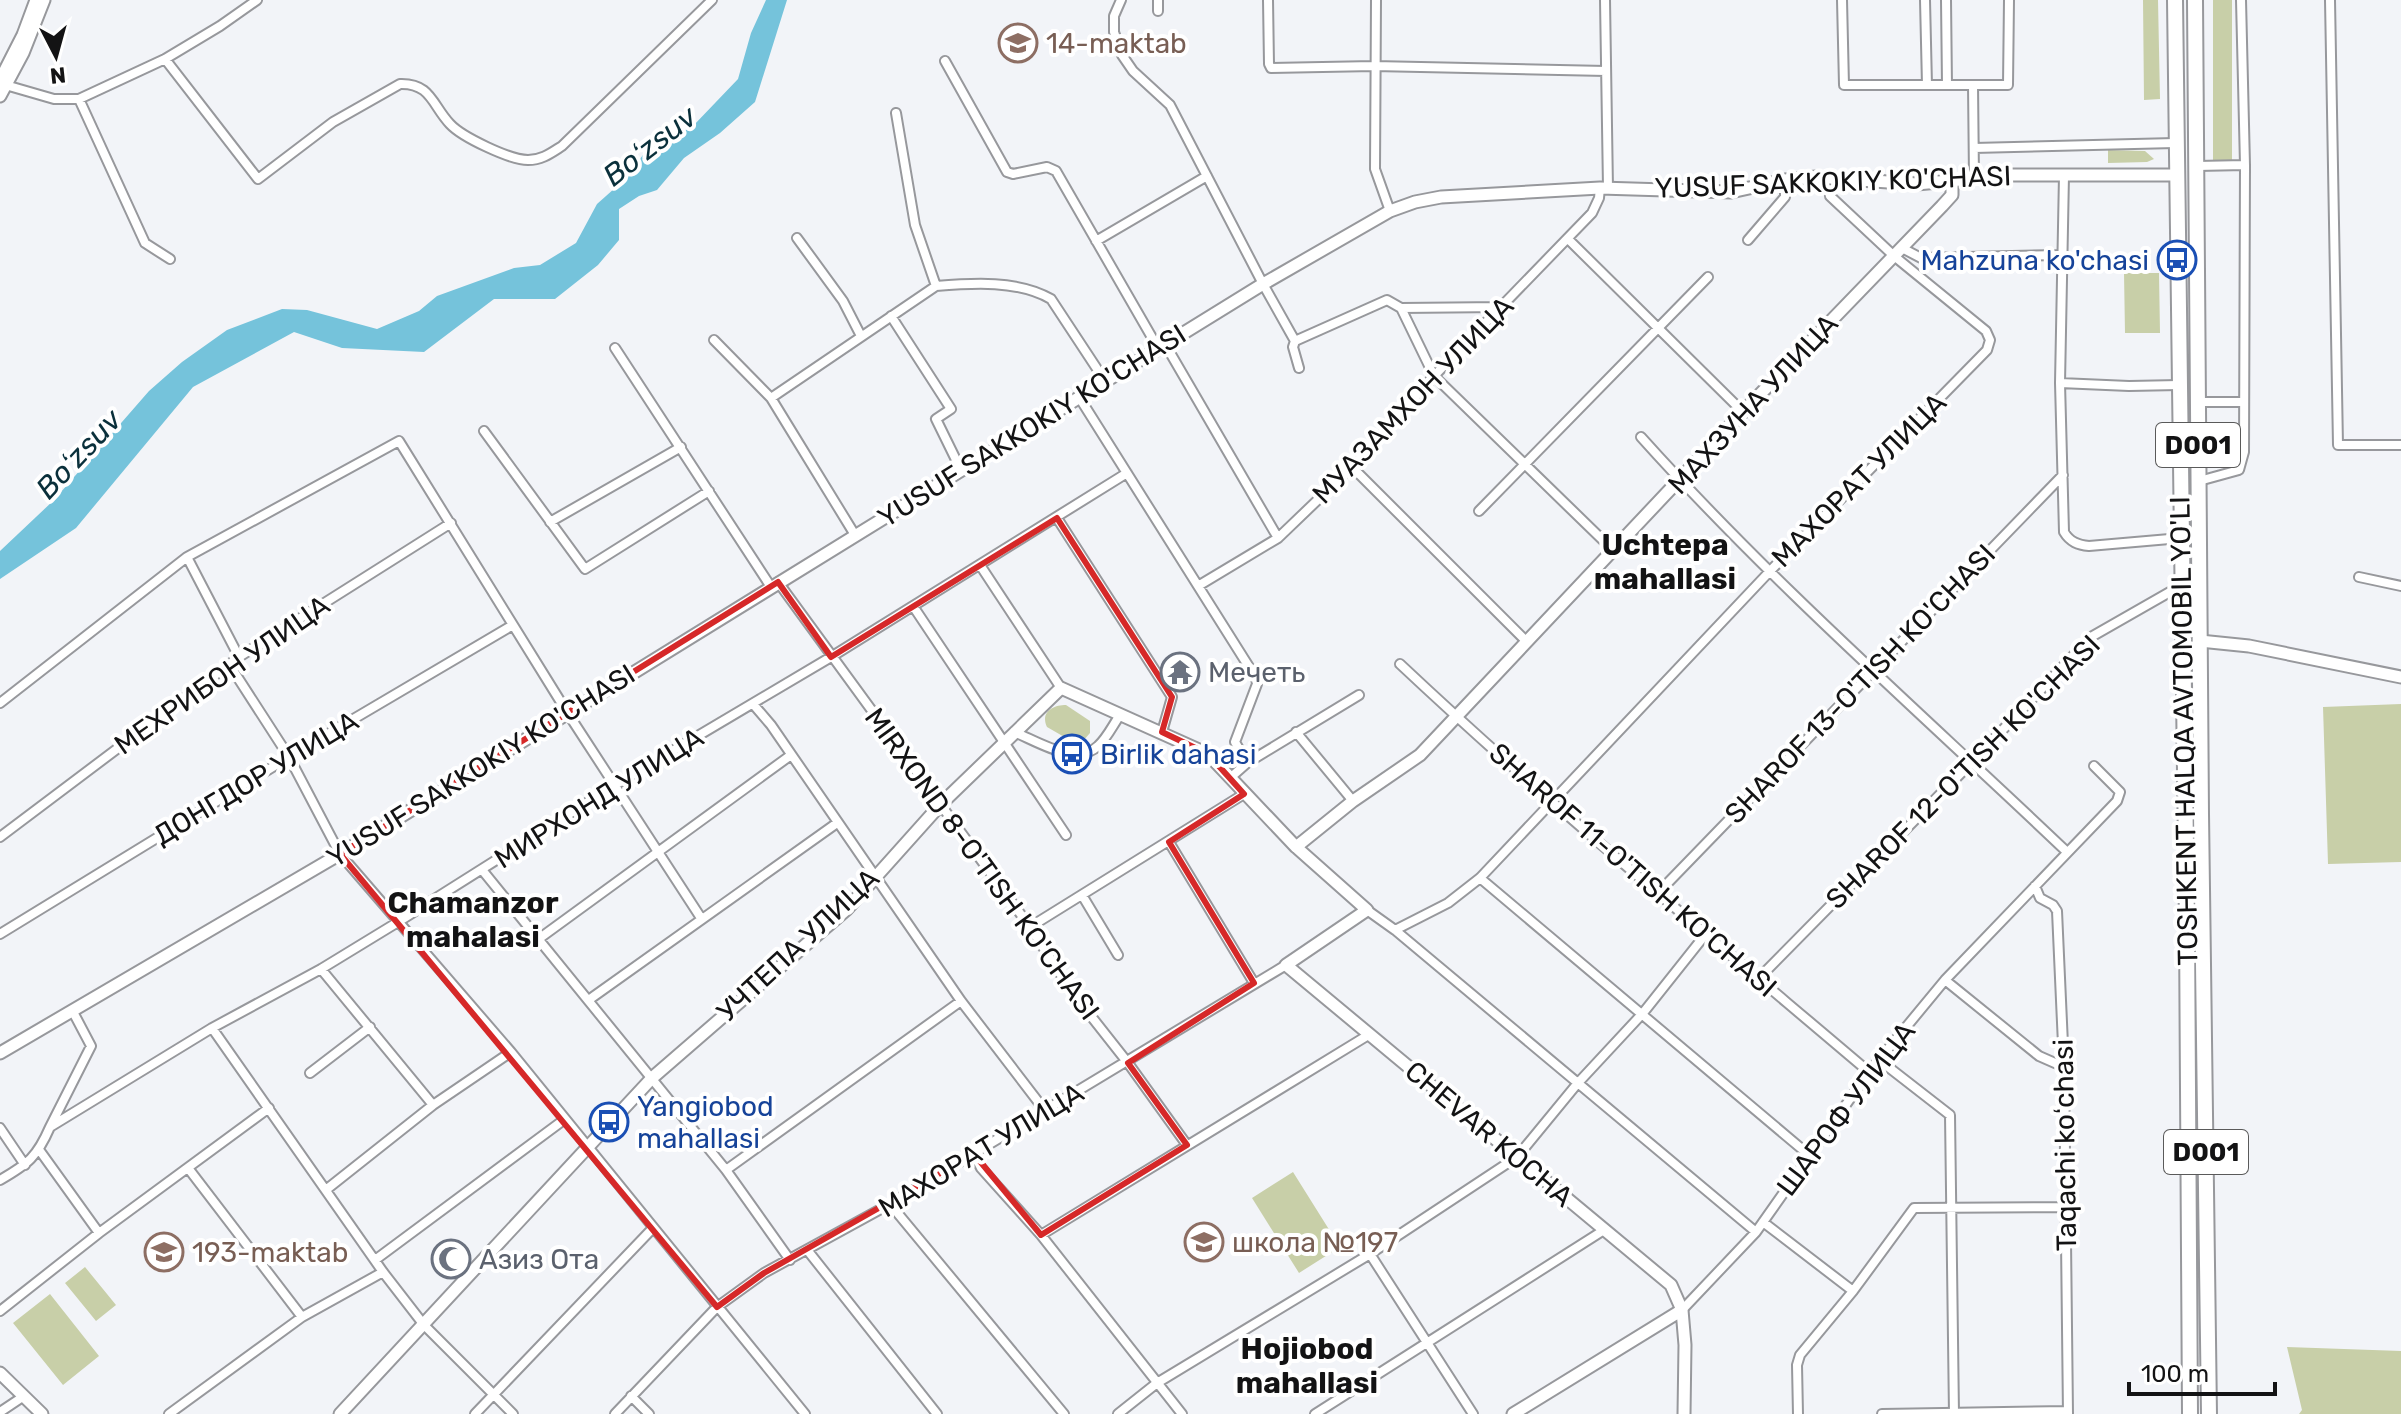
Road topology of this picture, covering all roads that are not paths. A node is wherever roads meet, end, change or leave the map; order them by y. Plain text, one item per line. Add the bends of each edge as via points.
1 (36, 0) edge
2 (44, 0) edge
3 (257, 0) edge
4 (712, 0) edge
5 (1121, 0) edge
6 (1158, 0) edge
7 (1268, 0) edge
8 (1376, 0) edge
9 (1605, 0) edge
10 (1842, 0) edge
11 (1925, 0) edge
12 (1946, 0) edge
13 (2009, 0) edge
14 (2175, 0) edge
15 (2195, 0) edge
16 (2241, 0) edge
17 (2330, 0) edge
18 (1158, 11) dead end
19 (165, 59) junction
20 (945, 61) dead end
21 (1374, 66) junction
22 (1606, 71) junction
23 (1927, 85) junction
24 (1947, 85) junction
25 (1973, 85) junction
26 (2, 86) edge
27 (79, 99) junction
28 (896, 113) dead end
29 (2175, 143) junction
30 (1974, 148) junction
31 (2245, 165) junction
32 (2197, 166) junction
33 (2064, 175) junction
34 (2176, 175) junction
35 (1207, 176) junction
36 (1974, 178) junction
37 (1785, 180) junction
38 (1952, 182) junction
39 (1604, 188) junction
40 (1830, 196) dead end
41 (1390, 211) junction
42 (797, 238) dead end
43 (1569, 240) junction
44 (1748, 240) dead end
45 (1096, 241) junction
46 (1898, 252) junction
47 (2061, 255) junction
48 (170, 259) dead end
49 (1708, 277) dead end
50 (1263, 284) junction
51 (936, 286) junction
52 (1502, 307) junction
53 (1401, 308) junction
54 (891, 316) junction
55 (1658, 328) junction
56 (861, 336) junction
57 (714, 340) dead end
58 (1295, 341) junction
59 (1161, 346) junction
60 (615, 348) dead end
61 (1299, 368) dead end
62 (1434, 376) junction
63 (1105, 381) junction
64 (2060, 383) junction
65 (2179, 385) junction
66 (1079, 397) junction
67 (771, 398) junction
68 (2198, 402) junction
69 (2242, 402) junction
70 (1743, 412) junction
71 (484, 431) dead end
72 (1641, 437) dead end
73 (2401, 445) edge
74 (681, 447) junction
75 (1524, 465) junction
76 (1352, 467) junction
77 (961, 470) junction
78 (1127, 473) junction
79 (2063, 475) junction
80 (1681, 481) junction
81 (2199, 481) junction
82 (2180, 482) junction
83 (709, 491) junction
84 (1479, 511) dead end
85 (1057, 518) junction
86 (550, 522) junction
87 (451, 523) junction
88 (855, 535) junction
89 (1278, 538) junction
90 (2181, 538) junction
91 (1613, 550) junction
92 (187, 557) junction
93 (980, 565) junction
94 (1771, 570) junction
95 (2359, 577) dead end
96 (775, 585) junction
97 (2182, 585) junction
98 (1198, 586) junction
99 (2401, 586) edge
100 (913, 606) junction
101 (513, 625) junction
102 (1526, 641) junction
103 (2200, 641) junction
104 (239, 657) junction
105 (831, 657) junction
106 (229, 664) junction
107 (1400, 664) dead end
108 (1874, 669) junction
109 (2401, 677) edge
110 (1061, 688) junction
111 (1359, 695) dead end
112 (0, 703) edge
113 (753, 704) junction
114 (2183, 705) junction
115 (2200, 705) junction
116 (567, 712) junction
117 (1120, 715) junction
118 (1456, 717) junction
119 (1014, 732) junction
120 (1162, 732) junction
121 (1296, 732) junction
122 (1003, 742) junction
123 (791, 755) junction
124 (289, 757) junction
125 (1972, 762) junction
126 (1247, 763) junction
127 (2094, 766) dead end
128 (1230, 778) junction
129 (615, 785) junction
130 (1244, 794) junction
131 (1551, 800) junction
132 (1353, 801) junction
133 (941, 804) junction
134 (837, 823) junction
135 (1066, 835) dead end
136 (0, 837) edge
137 (1169, 842) junction
138 (1296, 847) junction
139 (2066, 851) junction
140 (660, 853) junction
141 (340, 854) junction
142 (483, 871) junction
143 (875, 876) junction
144 (1480, 878) junction
145 (2035, 886) junction
146 (1657, 894) junction
147 (1082, 895) junction
148 (1367, 910) junction
149 (701, 918) junction
150 (398, 922) junction
151 (1030, 927) junction
152 (1395, 930) junction
153 (0, 934) edge
154 (1705, 935) junction
155 (540, 938) junction
156 (1118, 955) dead end
157 (1286, 965) junction
158 (321, 969) junction
159 (1759, 978) junction
160 (1945, 980) junction
161 (1254, 983) junction
162 (590, 999) junction
163 (961, 1001) junction
164 (72, 1010) junction
165 (1643, 1013) junction
166 (370, 1027) junction
167 (212, 1028) junction
168 (1370, 1034) junction
169 (511, 1052) junction
170 (0, 1053) edge
171 (1878, 1059) junction
172 (1128, 1063) junction
173 (2064, 1067) junction
174 (1869, 1072) junction
175 (310, 1073) dead end
176 (652, 1078) junction
177 (1577, 1084) junction
178 (433, 1105) junction
179 (269, 1108) junction
180 (1046, 1112) junction
181 (565, 1119) junction
182 (50, 1127) junction
183 (0, 1128) edge
184 (1187, 1145) junction
185 (587, 1146) junction
186 (40, 1151) junction
187 (974, 1154) junction
188 (1809, 1155) junction
189 (1517, 1157) junction
190 (25, 1165) junction
191 (188, 1168) junction
192 (726, 1170) junction
193 (0, 1180) edge
194 (327, 1189) junction
195 (2189, 1202) junction
196 (2206, 1202) junction
197 (890, 1204) junction
198 (2067, 1207) junction
199 (1950, 1208) junction
200 (1763, 1222) junction
201 (653, 1228) junction
202 (1604, 1230) junction
203 (1756, 1232) junction
204 (99, 1233) junction
205 (1041, 1235) junction
206 (808, 1251) junction
207 (1370, 1254) junction
208 (375, 1260) junction
209 (790, 1260) junction
210 (383, 1272) junction
211 (1853, 1291) junction
212 (717, 1307) junction
213 (1682, 1310) junction
214 (0, 1311) edge
215 (302, 1317) junction
216 (424, 1325) junction
217 (1427, 1344) junction
218 (0, 1373) edge
219 (1157, 1383) junction
220 (494, 1395) junction
221 (24, 1396) junction
222 (631, 1396) junction
223 (0, 1412) edge
224 (2068, 1412) edge
225 (1954, 1413) edge
226 (42, 1414) edge
227 (169, 1414) edge
228 (340, 1414) edge
229 (475, 1414) edge
230 (513, 1414) edge
231 (615, 1414) edge
232 (649, 1414) edge
233 (805, 1414) edge
234 (937, 1414) edge
235 (1064, 1414) edge
236 (1118, 1414) edge
237 (1182, 1414) edge
238 (1315, 1414) edge
239 (1473, 1414) edge
240 (1513, 1414) edge
241 (1684, 1414) edge
242 (1798, 1414) edge
243 (1882, 1414) edge
244 (2190, 1414) edge
245 (2209, 1414) edge

1 - 26 street
2 - 26 street via 30,38
3 - 19 street
4 - 19 street via 562,146 528,160 508,156 452,127 422,87 413,83 400,84 333,122 258,179
5 - 35 street via 1114,32 1122,55 1170,105
6 - 18 street
7 - 21 street via 1269,68
8 - 21 street
9 - 22 street
10 - 23 street via 1844,85
11 - 23 street
12 - 24 street
13 - 25 street via 2008,85
14 - 29 highway, TOSHKENT HALQA AVTOMOBIL YO'LI / D001
15 - 32 highway, TOSHKENT HALQA AVTOMOBIL YO'LI / D001
16 - 31 street
17 - 73 street via 2338,445
19 - 27 street
20 - 45 street via 1007,172 1047,167 1056,171
21 - 22 street
21 - 41 street via 1375,169
22 - 39 street
23 - 24 street
24 - 25 street
25 - 30 street
26 - 27 street via 54,99
27 - 48 street via 145,243
28 - 51 street via 915,225
29 - 30 street
29 - 34 highway, TOSHKENT HALQA AVTOMOBIL YO'LI / D001
30 - 36 street
31 - 32 street
31 - 69 street
32 - 68 highway, TOSHKENT HALQA AVTOMOBIL YO'LI / D001
33 - 34 street, YUSUF SAKKOKIY KO'CHASI
33 - 36 street, YUSUF SAKKOKIY KO'CHASI
33 - 47 street
34 - 65 highway, TOSHKENT HALQA AVTOMOBIL YO'LI / D001
35 - 45 street
35 - 50 street
36 - 38 street, YUSUF SAKKOKIY KO'CHASI
37 - 38 street, YUSUF SAKKOKIY KO'CHASI
37 - 39 street, YUSUF SAKKOKIY KO'CHASI via 1731,192
37 - 44 street via 1785,197
38 - 46 street, МАХЗУНА УЛИЦА via 1952,195
39 - 41 street, YUSUF SAKKOKIY KO'CHASI via 1458,195 1423,199
39 - 43 street, МУАЗАМХОН УЛИЦА via 1592,213
40 - 46 street, МАХОРАТ УЛИЦА
41 - 50 street, YUSUF SAKKOKIY KO'CHASI
42 - 56 street via 843,301
43 - 52 street, МУАЗАМХОН УЛИЦА
43 - 55 street
45 - 59 street
46 - 47 street via 1921,258
46 - 70 street, МАХЗУНА УЛИЦА
46 - 94 street, МАХОРАТ УЛИЦА via 1986,331 1987,350
47 - 64 street
49 - 55 street
50 - 58 street
50 - 59 street, YUSUF SAKKOKIY KO'CHASI
51 - 54 street
51 - 63 street via 989,284 1040,292 1051,299
52 - 53 street
52 - 62 street, МУАЗАМХОН УЛИЦА
53 - 58 street via 1387,300
53 - 62 street
54 - 56 street
54 - 77 street via 951,409 936,419
55 - 70 street
55 - 75 street
56 - 67 street
57 - 67 street
58 - 61 street
59 - 63 street, YUSUF SAKKOKIY KO'CHASI
59 - 89 street
60 - 74 street, MIRXOND 8-O'TISH KO'CHASI
62 - 75 street
62 - 76 street, МУАЗАМХОН УЛИЦА
63 - 66 street, YUSUF SAKKOKIY KO'CHASI
64 - 65 street
64 - 79 street
65 - 82 highway, TOSHKENT HALQA AVTOMOBIL YO'LI / D001
66 - 77 street, YUSUF SAKKOKIY KO'CHASI
66 - 78 street
67 - 88 street
68 - 69 street
68 - 81 highway, TOSHKENT HALQA AVTOMOBIL YO'LI / D001
69 - 81 street via 2242,465 2230,474
70 - 80 street, МАХЗУНА УЛИЦА
71 - 86 street
72 - 80 street
74 - 83 street, MIRXOND 8-O'TISH KO'CHASI
74 - 86 street
75 - 84 street
75 - 91 street
76 - 89 street, МУАЗАМХОН УЛИЦА
76 - 102 street
77 - 88 street, YUSUF SAKKOKIY KO'CHASI
78 - 85 street, МИРХОНД УЛИЦА
78 - 98 street
79 - 90 street via 2064,532 2078,545
79 - 108 street, SHAROF 13-O'TISH KO'CHASI
80 - 91 street, МАХЗУНА УЛИЦА
80 - 94 street
81 - 82 highway
81 - 103 highway, TOSHKENT HALQA AVTOMOBIL YO'LI / D001
82 - 90 highway, TOSHKENT HALQA AVTOMOBIL YO'LI / D001
83 - 86 street via 585,569
83 - 96 street, MIRXOND 8-O'TISH KO'CHASI
85 - 93 street, МИРХОНД УЛИЦА
85 - 120 street via 1172,697
87 - 92 street via 396,441
87 - 101 street
87 - 104 street, МЕХРИБОН УЛИЦА
88 - 96 street, YUSUF SAKKOKIY KO'CHASI
89 - 98 street, МУАЗАМХОН УЛИЦА
90 - 97 highway, TOSHKENT HALQA AVTOMOBIL YO'LI / D001
91 - 102 street, МАХЗУНА УЛИЦА
92 - 104 street
92 - 112 street
93 - 100 street, МИРХОНД УЛИЦА
93 - 110 street
94 - 108 street
94 - 131 street, МАХОРАТ УЛИЦА
95 - 99 street
96 - 105 street, MIRXOND 8-O'TISH KO'CHASI
96 - 116 street, YUSUF SAKKOKIY KO'CHASI
97 - 114 highway, TOSHKENT HALQA AVTOMOBIL YO'LI / D001
97 - 125 street, SHAROF 12-O'TISH KO'CHASI via 2091,637
98 - 126 street via 1256,678 1235,742
100 - 105 street, МИРХОНД УЛИЦА
100 - 122 street
101 - 116 street
101 - 124 street, ДОНГДОР УЛИЦА
102 - 118 street, МАХЗУНА УЛИЦА
103 - 109 street
103 - 115 highway, TOSHKENT HALQA AVTOMOBIL YO'LI / D001
104 - 106 street, МЕХРИБОН УЛИЦА
105 - 113 street, МИРХОНД УЛИЦА
105 - 133 street, MIRXOND 8-O'TISH KO'CHASI
106 - 124 street
106 - 136 street, МЕХРИБОН УЛИЦА
107 - 118 street, SHAROF 11-O'TISH KO'CHASI
108 - 125 street
108 - 146 street, SHAROF 13-O'TISH KO'CHASI
110 - 117 street
110 - 119 street, УЧТЕПА УЛИЦА
111 - 121 street
113 - 123 street
113 - 129 street, МИРХОНД УЛИЦА
114 - 115 highway
114 - 195 highway, TOSHKENT HALQA AVTOMOBIL YO'LI / D001
115 - 196 highway, TOSHKENT HALQA AVTOMOBIL YO'LI / D001
116 - 129 street
116 - 141 street, YUSUF SAKKOKIY KO'CHASI
117 - 119 street via 1100,745 1083,754
117 - 120 street
118 - 131 street, SHAROF 11-O'TISH KO'CHASI
118 - 132 street, МАХЗУНА УЛИЦА via 1420,755
119 - 122 street, УЧТЕПА УЛИЦА
120 - 128 street via 1208,754
121 - 126 street
121 - 132 street
122 - 133 street, УЧТЕПА УЛИЦА
122 - 135 street
123 - 134 street
123 - 140 street
124 - 141 street
124 - 153 street, ДОНГДОР УЛИЦА
125 - 139 street
125 - 159 street, SHAROF 12-O'TISH KO'CHASI
126 - 128 street
127 - 139 street, ШАРОФ УЛИЦА via 2120,792
128 - 130 street
129 - 140 street
129 - 142 street, МИРХОНД УЛИЦА
130 - 137 street
130 - 138 street
131 - 144 street, МАХОРАТ УЛИЦА
131 - 146 street, SHAROF 11-O'TISH KO'CHASI
132 - 138 street, МАХЗУНА УЛИЦА
133 - 143 street, УЧТЕПА УЛИЦА
133 - 151 street, MIRXOND 8-O'TISH KO'CHASI
134 - 143 street
134 - 149 street
137 - 147 street
137 - 161 street
138 - 148 street
139 - 145 street, ШАРОФ УЛИЦА
140 - 149 street
140 - 155 street
141 - 150 street
141 - 164 street, YUSUF SAKKOKIY KO'CHASI
142 - 150 street, МИРХОНД УЛИЦА
142 - 155 street
143 - 163 street
143 - 176 street, УЧТЕПА УЛИЦА via 847,909
144 - 152 street, МАХОРАТ УЛИЦА via 1448,903
144 - 165 street
145 - 160 street, ШАРОФ УЛИЦА
145 - 173 street, Taqachi koʻchasi via 2040,898 2057,911
146 - 154 street, SHAROF 11-O'TISH KO'CHASI
147 - 151 street
147 - 156 street
148 - 152 street
148 - 157 street, МАХОРАТ УЛИЦА
149 - 162 street
150 - 158 street, МИРХОНД УЛИЦА
150 - 169 street
151 - 172 street, MIRXOND 8-O'TISH KO'CHASI
152 - 177 street
154 - 159 street, SHAROF 11-O'TISH KO'CHASI
154 - 165 street
155 - 162 street
157 - 161 street, МАХОРАТ УЛИЦА
157 - 168 street, CHEVAR KOCHA
158 - 166 street
158 - 167 street, МИРХОНД УЛИЦА
159 - 174 street, SHAROF 11-O'TISH KO'CHASI
160 - 171 street, ШАРОФ УЛИЦА
160 - 173 street via 2039,1056
161 - 172 street, МАХОРАТ УЛИЦА
162 - 176 street
163 - 180 street
163 - 192 street
164 - 170 street, YUSUF SAKKOKIY KO'CHASI
164 - 182 street via 91,1046
165 - 177 street
165 - 188 street
166 - 175 street
166 - 178 street
167 - 179 street
167 - 182 street, МИРХОНД УЛИЦА
168 - 184 street
168 - 189 street, CHEVAR KOCHA
169 - 178 street
169 - 181 street
171 - 174 street, ШАРОФ УЛИЦА
171 - 199 street via 1950,1115
172 - 180 street, МАХОРАТ УЛИЦА
172 - 184 street, MIRXOND 8-O'TISH KO'CHASI
173 - 198 street, Taqachi koʻchasi
174 - 188 street, ШАРОФ УЛИЦА
176 - 185 street, УЧТЕПА УЛИЦА
176 - 192 street
177 - 189 street
177 - 203 street
178 - 194 street
179 - 191 street
179 - 194 street
180 - 187 street, МАХОРАТ УЛИЦА
181 - 185 street
181 - 208 street
182 - 186 street
183 - 190 street
184 - 205 street
185 - 201 street
185 - 216 street, УЧТЕПА УЛИЦА
186 - 190 street
186 - 204 street
187 - 197 street, МАХОРАТ УЛИЦА
187 - 205 street
188 - 200 street, ШАРОФ УЛИЦА
189 - 202 street, CHEVAR KOCHA
189 - 207 street
190 - 193 street
191 - 204 street
191 - 215 street
192 - 209 street
194 - 208 street
195 - 196 highway
195 - 244 highway, TOSHKENT HALQA AVTOMOBIL YO'LI / D001
196 - 245 highway, TOSHKENT HALQA AVTOMOBIL YO'LI / D001
197 - 206 street, МАХОРАТ УЛИЦА
197 - 235 street
198 - 199 street
198 - 224 street, Taqachi koʻchasi
199 - 211 street via 1914,1208
199 - 225 street
200 - 203 street, ШАРОФ УЛИЦА
200 - 211 street
201 - 212 street
201 - 220 street
202 - 213 street, CHEVAR KOCHA via 1671,1285
202 - 217 street
203 - 213 street, ШАРОФ УЛИЦА
204 - 214 street
205 - 219 street
206 - 209 street, МАХОРАТ УЛИЦА
206 - 234 street
207 - 217 street
207 - 219 street
208 - 210 street
209 - 212 street, МАХОРАТ УЛИЦА
210 - 215 street
210 - 216 street
211 - 242 street via 1800,1355
212 - 222 street, МАХОРАТ УЛИЦА
212 - 233 street
213 - 240 street, ШАРОФ УЛИЦА
213 - 241 street
215 - 227 street
216 - 220 street
216 - 228 street, УЧТЕПА УЛИЦА
217 - 238 street
217 - 239 street
218 - 221 street
219 - 236 street
219 - 237 street
220 - 229 street
220 - 230 street
221 - 223 street
221 - 226 street
222 - 231 street, МАХОРАТ УЛИЦА
222 - 232 street
224 - 225 street
225 - 243 street

